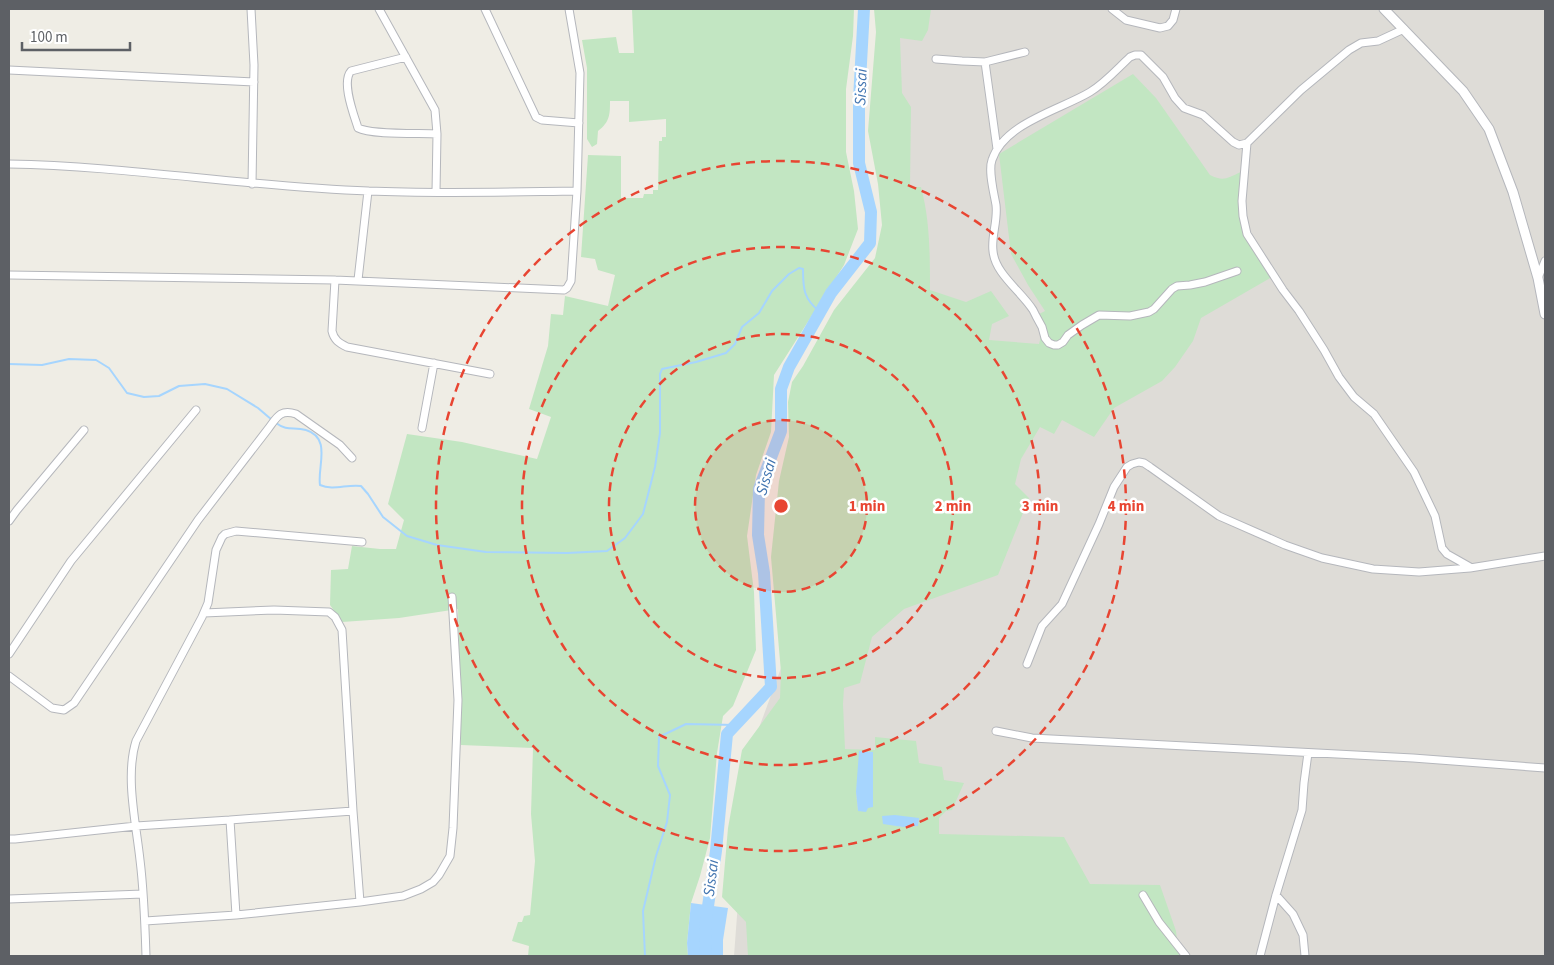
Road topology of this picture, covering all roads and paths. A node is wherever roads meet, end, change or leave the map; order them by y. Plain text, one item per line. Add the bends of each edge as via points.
1 (251, 9) edge
2 (379, 9) edge
3 (485, 9) edge
4 (569, 9) edge
5 (1112, 9) edge
6 (1176, 9) edge
7 (1384, 9) edge
8 (1404, 29) junction
9 (1025, 52) dead end
10 (406, 57) junction
11 (936, 59) dead end
12 (985, 62) junction
13 (9, 70) edge
14 (254, 82) junction
15 (579, 123) junction
16 (437, 134) junction
17 (1246, 143) junction
18 (997, 149) junction
19 (9, 164) edge
20 (252, 184) junction
21 (576, 191) junction
22 (368, 192) junction
23 (436, 192) junction
24 (1545, 261) edge
25 (1237, 271) dead end
26 (9, 275) edge
27 (1538, 278) junction
28 (335, 280) junction
29 (358, 280) junction
30 (1545, 314) edge
31 (434, 364) junction
32 (490, 374) dead end
33 (196, 410) dead end
34 (422, 428) dead end
35 (84, 430) dead end
36 (352, 458) dead end
37 (9, 522) edge
38 (362, 542) dead end
39 (1545, 556) edge
40 (1470, 568) junction
41 (452, 597) dead end
42 (204, 613) junction
43 (9, 654) edge
44 (1027, 664) dead end
45 (9, 676) edge
46 (996, 732) dead end
47 (1308, 753) junction
48 (1545, 768) edge
49 (353, 811) junction
50 (230, 820) junction
51 (136, 826) junction
52 (9, 839) edge
53 (143, 894) junction
54 (1143, 895) dead end
55 (1276, 896) junction
56 (9, 899) edge
57 (360, 902) junction
58 (236, 914) junction
59 (145, 921) junction
60 (146, 956) edge
61 (1186, 956) edge
62 (1260, 956) edge
63 (1305, 956) edge

1 - 14 street
2 - 10 street
3 - 15 street via 536,117
4 - 15 street via 580,73
5 - 6 street via 1126,20 1160,28 1168,26
7 - 8 street
8 - 17 street via 1349,50
8 - 27 street via 1463,91 1489,129 1513,192
9 - 12 street
10 - 16 street via 435,110
10 - 16 street via 348,74 346,80 358,128 374,132
11 - 12 street
12 - 18 street
13 - 14 street
14 - 20 street
15 - 21 street
16 - 23 street
17 - 18 street via 1239,145 1233,142 1203,115 1184,108 1163,77 1137,54 1091,91 1025,125
17 - 40 street via 1242,201 1247,234 1339,377 1354,397 1374,414 1414,472 1435,516 1442,548
18 - 25 street via 990,168 997,213 993,252 1001,270 1033,310 1049,343 1058,345 1099,315 1130,316 1149,312 1177,286 1205,282
19 - 20 street via 46,164
20 - 22 street
21 - 23 street
21 - 29 street via 568,288
22 - 23 street
22 - 29 street
24 - 27 street
26 - 28 street
27 - 30 street
28 - 29 street
28 - 31 street via 332,331 338,342 347,347
31 - 32 street
31 - 34 street
33 - 43 street via 71,561
35 - 37 street
36 - 45 street via 340,445 296,414 283,412 198,520 74,703 64,710 52,708
38 - 42 street via 236,531 225,534 216,550
39 - 40 street
40 - 44 street via 1420,572 1373,568 1322,558 1220,516 1138,462 1127,467 1114,487 1062,604 1042,626
41 - 57 street via 458,700 450,856 440,876 421,889 402,896
42 - 49 street via 274,610 329,612 335,616 342,630
42 - 51 street via 136,740 131,776
46 - 47 street via 1032,738
47 - 48 street
47 - 55 street via 1302,810
49 - 50 street
49 - 57 street
50 - 51 street
50 - 58 street
51 - 52 street
51 - 53 street
53 - 56 street
53 - 59 street
54 - 61 street
55 - 62 street
55 - 63 street via 1294,914
57 - 58 street
58 - 59 street
59 - 60 street

